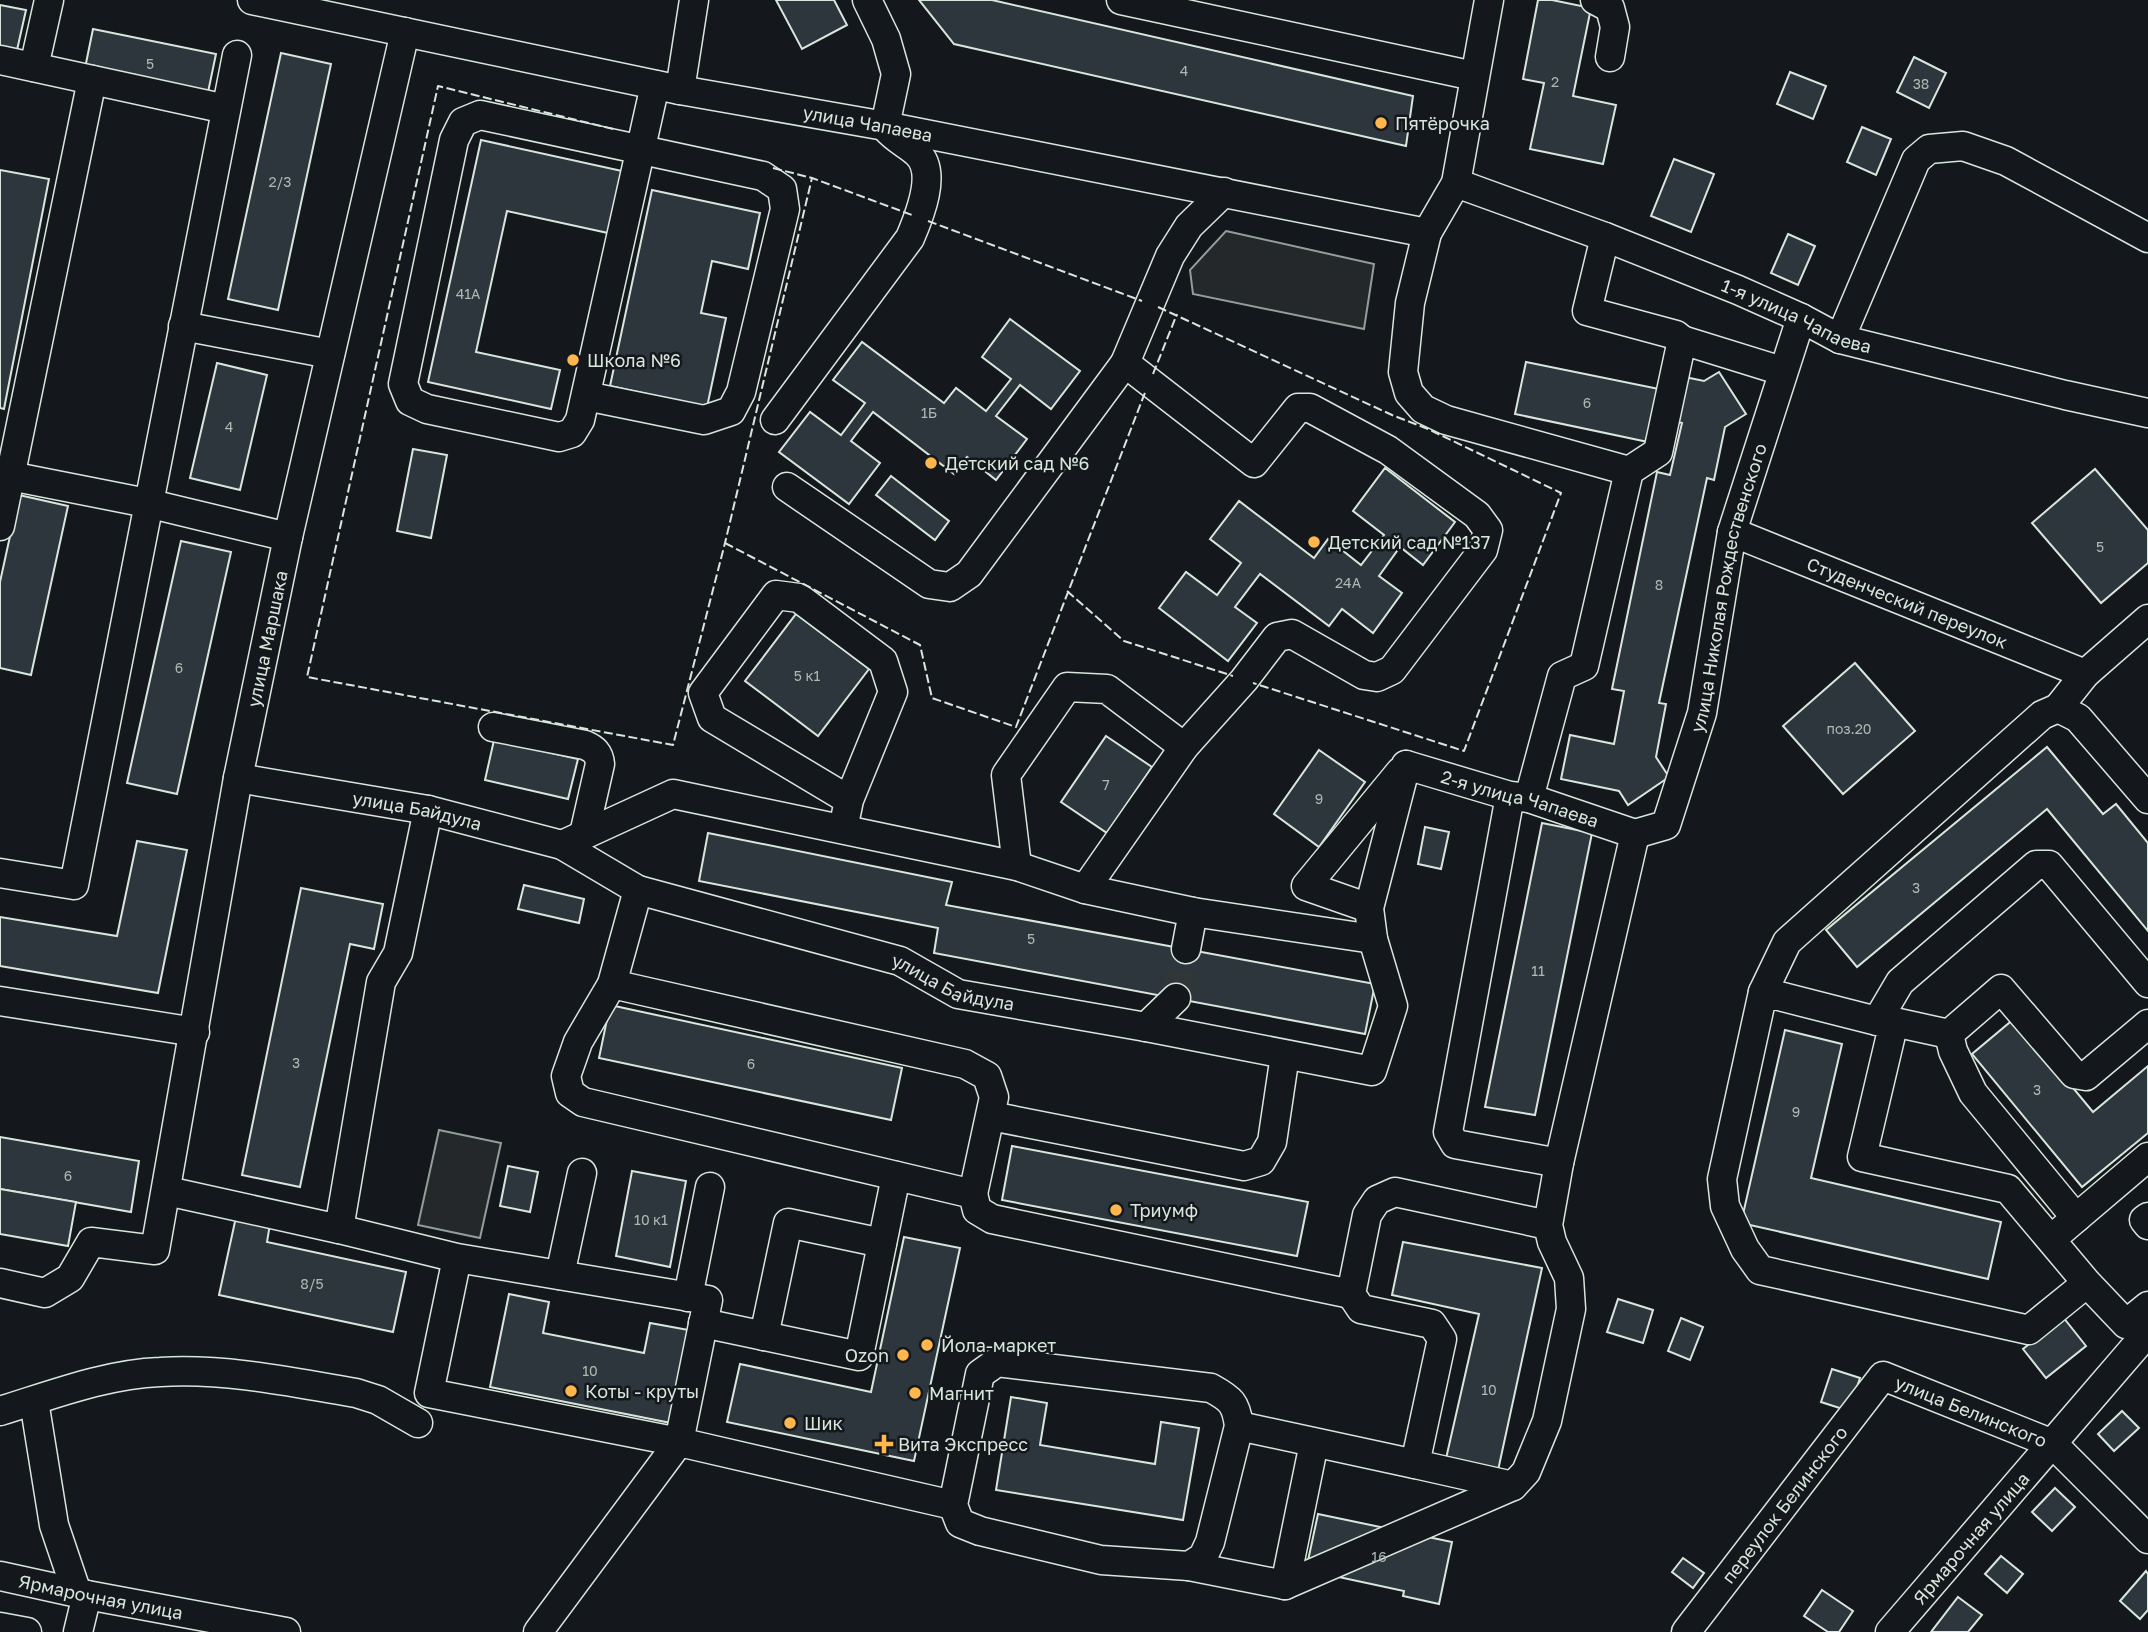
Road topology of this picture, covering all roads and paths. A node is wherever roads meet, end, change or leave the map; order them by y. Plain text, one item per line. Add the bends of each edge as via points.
1 (49, 0) edge
2 (252, 0) edge
3 (694, 0) edge
4 (867, 0) edge
5 (1121, 0) edge
6 (1489, 0) edge
7 (1595, 0) edge
8 (363, 11) edge
9 (405, 32) junction
10 (237, 55) dead end
11 (1610, 57) dead end
12 (0, 60) edge
13 (34, 67) junction
14 (1474, 76) junction
15 (92, 80) junction
16 (667, 87) junction
17 (226, 109) junction
18 (885, 126) junction
19 (642, 149) junction
20 (1456, 183) junction
21 (1224, 192) junction
22 (1427, 233) junction
23 (1605, 237) junction
24 (2148, 238) edge
25 (1801, 318) junction
26 (183, 326) junction
27 (1840, 339) junction
28 (1682, 340) junction
29 (330, 354) junction
30 (1125, 363) junction
31 (1782, 371) junction
32 (586, 396) junction
33 (2148, 413) edge
34 (775, 420) dead end
35 (1629, 471) junction
36 (5, 475) edge
37 (788, 487) dead end
38 (147, 503) junction
39 (0, 526) edge
40 (1731, 532) junction
41 (288, 537) junction
42 (2148, 619) edge
43 (2085, 674) junction
44 (2058, 708) junction
45 (493, 727) dead end
46 (1184, 747) junction
47 (1406, 765) junction
48 (238, 778) junction
49 (1520, 797) junction
50 (2148, 799) edge
51 (849, 800) junction
52 (428, 810) junction
53 (843, 829) junction
54 (1635, 834) junction
55 (573, 839) junction
56 (1017, 866) junction
57 (0, 873) edge
58 (1085, 889) junction
59 (638, 890) junction
60 (1369, 908) junction
61 (1193, 912) junction
62 (1373, 939) junction
63 (1186, 949) tunnel mouth
64 (2148, 983) edge
65 (611, 984) junction
66 (1763, 992) junction
67 (1176, 998) tunnel mouth
68 (0, 1001) edge
69 (1886, 1022) junction
70 (2148, 1024) edge
71 (1146, 1027) junction
72 (195, 1032) junction
73 (1949, 1034) junction
74 (1285, 1055) junction
75 (991, 1116) junction
76 (2148, 1157) edge
77 (1559, 1163) junction
78 (582, 1173) dead end
79 (896, 1176) junction
80 (710, 1187) dead end
81 (167, 1191) junction
82 (973, 1194) junction
83 (2148, 1217) edge
84 (2076, 1218) junction
85 (1548, 1225) junction
86 (2148, 1225) edge
87 (339, 1229) junction
88 (2051, 1240) junction
89 (882, 1243) junction
90 (457, 1258) junction
91 (560, 1275) junction
92 (0, 1283) edge
93 (2087, 1283) junction
94 (1351, 1294) junction
95 (688, 1297) junction
96 (2148, 1306) edge
97 (703, 1323) junction
98 (2148, 1332) edge
99 (764, 1336) junction
100 (1883, 1376) joint
101 (34, 1401) junction
102 (0, 1411) edge
103 (418, 1423) dead end
104 (1239, 1426) junction
105 (679, 1442) junction
106 (1314, 1443) junction
107 (2053, 1444) junction
108 (1415, 1464) junction
109 (1513, 1486) junction
110 (953, 1504) junction
111 (2148, 1539) edge
112 (1189, 1566) junction
113 (0, 1576) edge
114 (1285, 1585) junction
115 (82, 1594) junction
116 (0, 1627) edge
117 (27, 1632) edge
118 (78, 1632) edge
119 (286, 1632) edge
120 (538, 1632) edge
121 (1686, 1632) edge
122 (1890, 1632) edge

1 - 13 street
2 - 8 street, улица Чапаева
3 - 16 street
4 - 18 street via 896,74
5 - 14 street
6 - 14 street
7 - 11 street via 1611,8 1615,27
8 - 9 street, улица Чапаева
9 - 16 street, улица Чапаева
9 - 29 street, улица Маршака
10 - 17 street
12 - 13 street
13 - 15 street
14 - 20 street
15 - 17 street
15 - 36 street
16 - 18 street, улица Чапаева
16 - 19 street
17 - 26 street
18 - 21 street, улица Чапаева
18 - 34 street via 919,155 926,169 923,208 910,238
19 - 32 street
19 - 32 street via 763,176 782,189 785,209 741,392 731,411 704,420
19 - 32 street via 480,115 463,122 454,140 403,384 410,401 427,409 559,437 572,433
20 - 22 street
20 - 23 street, 1-я улица Чапаева
21 - 22 street, улица Чапаева
21 - 30 street via 1189,226 1170,256
22 - 35 street via 1410,303 1402,372 1409,393 1423,409 1446,421
23 - 25 street, 1-я улица Чапаева
23 - 28 street via 1587,311
24 - 27 street via 2006,161 1963,146 1928,149 1916,160
25 - 27 street, 1-я улица Чапаева
25 - 31 street, улица Николая Рождественского
26 - 29 street
26 - 38 street
27 - 33 street, 1-я улица Чапаева
28 - 31 street
28 - 35 street via 1658,452
29 - 41 street, улица Маршака
30 - 37 street via 969,574 950,587 929,584
30 - 46 street via 1254,463 1298,408 1310,408 1388,450 1477,514 1488,530 1483,550 1392,670 1377,677 1364,675 1292,634 1277,637
31 - 40 street, улица Николая Рождественского
35 - 49 street via 1584,666 1562,676
36 - 38 street
36 - 39 street
38 - 41 street
38 - 57 street via 74,885
40 - 43 street, Студенческий переулок
40 - 54 street, улица Николая Рождественского via 1702,713 1666,825
41 - 48 street, улица Маршака
42 - 43 street
43 - 44 street
44 - 50 street via 2078,718
44 - 66 street via 2042,715 1787,942
45 - 55 street via 584,745 599,756
46 - 56 street via 1107,689 1066,687 1006,775
46 - 58 street
47 - 49 street, 2-я улица Чапаева
47 - 60 street, улица Байдула
47 - 60 street via 1306,886
48 - 52 street, улица Байдула
48 - 72 street, улица Маршака
49 - 54 street, 2-я улица Чапаева
49 - 77 street via 1448,1132 1455,1144
51 - 51 street via 893,692 883,661 799,598 776,595 703,693 712,718
51 - 53 street
52 - 55 street, улица Байдула
52 - 87 street via 398,953 380,982
53 - 55 street via 673,794
53 - 56 street
54 - 77 street
55 - 59 street, улица Байдула
56 - 58 street
58 - 61 street
59 - 65 street
59 - 71 street, улица Байдула via 900,961 958,994
60 - 62 street, улица Байдула
61 - 62 street
61 - 63 street
62 - 74 street, улица Байдула via 1393,1006 1372,1071
64 - 69 street via 2049,865 2036,865 1900,982
65 - 75 street via 965,1064 987,1076 994,1097
65 - 79 street via 578,1042 566,1076 570,1093 583,1102
66 - 69 street
66 - 93 street via 1722,1179 1725,1206 1760,1270 2029,1330
67 - 71 street
68 - 72 street
69 - 73 street
69 - 88 street via 1862,1157 2008,1189
70 - 73 street via 2086,1076 2074,1074 2001,989
71 - 74 street, улица Байдула
72 - 81 street, улица Маршака
73 - 84 street via 1973,1093
74 - 75 street via 1272,1142 1261,1161 1244,1166
75 - 82 street
76 - 84 street
77 - 85 street
78 - 91 street
79 - 82 street
79 - 89 street
80 - 95 street
81 - 87 street
81 - 92 street, улица Маршака via 155,1250 91,1242 70,1278 45,1293
82 - 94 street via 978,1210 992,1219
83 - 86 street via 2144,1220
84 - 88 street
85 - 94 street via 1395,1192 1377,1200 1367,1215
85 - 109 street via 1569,1278 1571,1309 1547,1421 1526,1472
87 - 90 street
88 - 93 street
89 - 99 street via 788,1223
89 - 99 street via 859,1356
90 - 91 street
90 - 105 street via 429,1393
91 - 95 street
93 - 96 street via 2126,1324
94 - 108 street via 1361,1309 1432,1324 1442,1339
95 - 97 street via 708,1300
97 - 99 street
97 - 105 street
98 - 107 street, Ярмарочная улица
100 - 107 street, улица Белинского
100 - 121 street, переулок Белинского
101 - 102 street
101 - 103 street via 118,1377 160,1371 215,1372 356,1393
101 - 115 street via 54,1525
104 - 106 street
104 - 110 street via 1237,1409 1227,1396 1211,1388 998,1362 980,1374
104 - 112 street via 1210,1542 1203,1557
105 - 110 street
105 - 120 street
106 - 108 street
106 - 114 street
107 - 111 street, улица Белинского
107 - 122 street, Ярмарочная улица
108 - 109 street
109 - 114 street
110 - 112 street via 960,1522 980,1531 1101,1560
112 - 114 street
113 - 115 street, Ярмарочная улица
115 - 118 street
115 - 119 street, Ярмарочная улица
116 - 117 street

